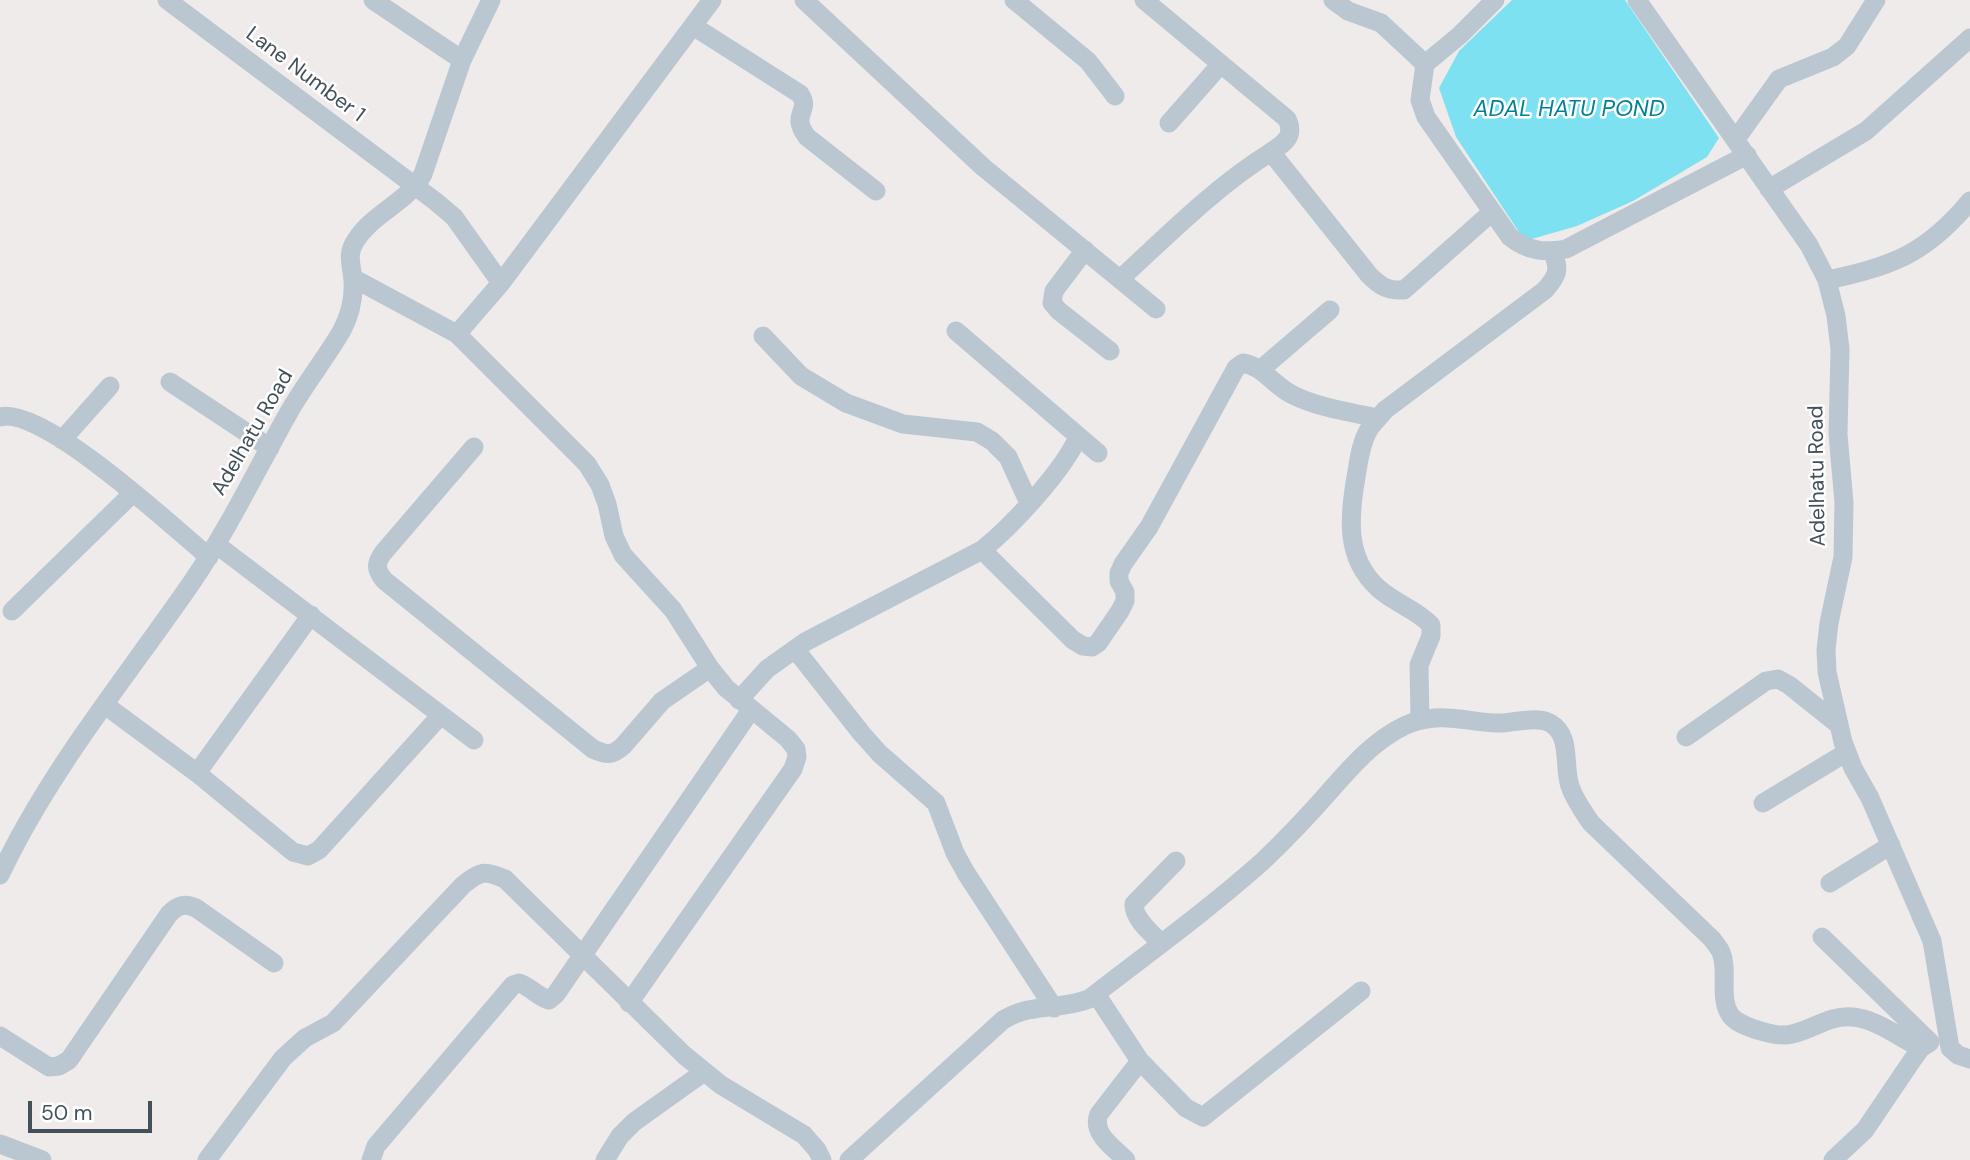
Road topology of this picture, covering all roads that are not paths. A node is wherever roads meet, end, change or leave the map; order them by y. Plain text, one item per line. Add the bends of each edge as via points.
1 (167, 0) edge
2 (373, 0) edge
3 (491, 0) edge
4 (712, 0) edge
5 (804, 0) edge
6 (1014, 0) edge
7 (1144, 0) edge
8 (1333, 0) edge
9 (1494, 0) edge
10 (1637, 0) edge
11 (1877, 0) edge
12 (693, 26) junction
13 (1970, 38) edge
14 (462, 60) junction
15 (1425, 64) junction
16 (1221, 65) junction
17 (1115, 96) dead end
18 (1169, 123) dead end
19 (1742, 147) junction
20 (1271, 152) junction
21 (416, 187) junction
22 (1769, 189) junction
23 (876, 191) dead end
24 (1970, 201) edge
25 (1492, 212) junction
26 (1085, 250) junction
27 (1553, 251) junction
28 (353, 278) junction
29 (1121, 279) junction
30 (1827, 280) junction
31 (501, 283) junction
32 (1156, 309) dead end
33 (1330, 310) dead end
34 (956, 331) dead end
35 (457, 334) junction
36 (763, 336) dead end
37 (1110, 351) dead end
38 (1260, 370) junction
39 (170, 382) dead end
40 (110, 386) dead end
41 (0, 417) edge
42 (1378, 418) junction
43 (1078, 437) junction
44 (62, 440) junction
45 (474, 447) dead end
46 (270, 448) junction
47 (1098, 453) dead end
48 (132, 494) junction
49 (1029, 503) junction
50 (982, 550) junction
51 (213, 551) junction
52 (12, 611) dead end
53 (312, 615) junction
54 (794, 649) junction
55 (710, 668) junction
56 (105, 705) junction
57 (745, 705) junction
58 (441, 715) junction
59 (1420, 720) junction
60 (1839, 725) junction
61 (1686, 737) dead end
62 (474, 740) dead end
63 (1847, 752) junction
64 (197, 773) junction
65 (1763, 803) dead end
66 (1891, 845) junction
67 (1176, 861) dead end
68 (0, 875) edge
69 (1830, 883) dead end
70 (1822, 937) dead end
71 (1161, 943) junction
72 (584, 956) junction
73 (274, 963) dead end
74 (1361, 991) dead end
75 (1096, 994) junction
76 (629, 1003) junction
77 (1054, 1007) junction
78 (0, 1036) edge
79 (1933, 1043) junction
80 (1970, 1059) edge
81 (1140, 1061) junction
82 (704, 1072) junction
83 (0, 1144) edge
84 (42, 1160) edge
85 (207, 1160) edge
86 (371, 1160) edge
87 (605, 1160) edge
88 (822, 1160) edge
89 (849, 1160) edge
90 (1126, 1160) edge
91 (1833, 1160) edge

1 - 21 street, Lane Number 1
2 - 14 street
3 - 14 street, Adelhatu Road
4 - 12 street
5 - 26 street via 983,167
6 - 17 street via 1088,61
7 - 16 street
8 - 15 street via 1381,23
9 - 15 street
10 - 19 street, Adelhatu Road
11 - 19 street via 1847,46 1833,57 1779,79
12 - 23 street via 800,94 804,100 800,127 807,137
12 - 31 street
13 - 22 street via 1867,131
14 - 21 street, Adelhatu Road
15 - 25 street via 1420,100 1426,117
16 - 18 street
16 - 20 street via 1287,119 1290,136
19 - 22 street, Adelhatu Road
19 - 27 street via 1566,248
20 - 25 street via 1369,275 1382,288 1393,291 1404,290
20 - 29 street via 1221,187
21 - 28 street, Adelhatu Road via 354,242 349,258
21 - 31 street, Lane Number 1 via 454,217
22 - 30 street, Adelhatu Road via 1809,245
24 - 30 street via 1936,236 1908,256 1872,271
25 - 27 street via 1518,243 1536,251
26 - 29 street
26 - 37 street via 1054,291 1052,303
27 - 42 street via 1558,268 1545,290
28 - 35 street
28 - 46 street, Adelhatu Road via 342,330
29 - 32 street
30 - 60 street, Adelhatu Road via 1840,349 1838,433 1844,503 1843,557 1825,650
31 - 35 street
33 - 38 street
34 - 43 street
35 - 55 street via 587,464 600,485 623,555 674,611
36 - 49 street via 801,376 846,403 902,424 977,432 992,441 1008,457
38 - 42 street via 1296,397
38 - 50 street via 1243,363 1236,368 1149,527 1123,564 1119,581 1125,601 1092,647 1073,640
39 - 46 street
40 - 44 street
41 - 44 street via 24,419
42 - 59 street via 1361,446 1351,538 1360,566 1377,587 1430,625 1431,636 1419,665
43 - 47 street
43 - 49 street via 1062,465
44 - 48 street
45 - 55 street via 383,553 377,571 384,580 606,755 615,754 671,693
46 - 51 street, Adelhatu Road
48 - 51 street
48 - 52 street
49 - 50 street
50 - 54 street
51 - 53 street
51 - 56 street, Adelhatu Road
53 - 58 street
53 - 64 street
54 - 57 street via 767,669
54 - 77 street via 871,744 936,803 965,873
55 - 57 street
56 - 64 street
56 - 68 street, Adelhatu Road via 29,817
57 - 72 street
57 - 76 street via 788,738 796,749 793,769
58 - 62 street
58 - 64 street via 308,856 293,852
59 - 71 street via 1382,739 1361,757 1262,862
59 - 79 street via 1503,723 1536,719 1560,731 1568,780 1579,805 1591,823 1721,951 1726,1002 1730,1015 1742,1024 1783,1035 1836,1017 1853,1017
60 - 61 street via 1778,679 1766,681
60 - 63 street, Adelhatu Road
63 - 65 street
63 - 66 street, Adelhatu Road
66 - 69 street
66 - 79 street, Adelhatu Road via 1933,941
67 - 71 street via 1134,904 1137,916
70 - 79 street
71 - 75 street
72 - 76 street
72 - 85 street via 505,879 488,872 474,876 333,1023 305,1038 283,1058
72 - 86 street via 549,1000 527,985 513,985 376,1146
73 - 78 street via 187,904 169,914 69,1060 49,1067
74 - 81 street via 1203,1117 1186,1108
75 - 77 street via 1072,1006
75 - 81 street
76 - 82 street
77 - 89 street via 1020,1010 1003,1020
79 - 80 street
79 - 91 street via 1876,1117
81 - 90 street via 1096,1122
82 - 87 street via 634,1122
82 - 88 street via 804,1135
83 - 84 street

